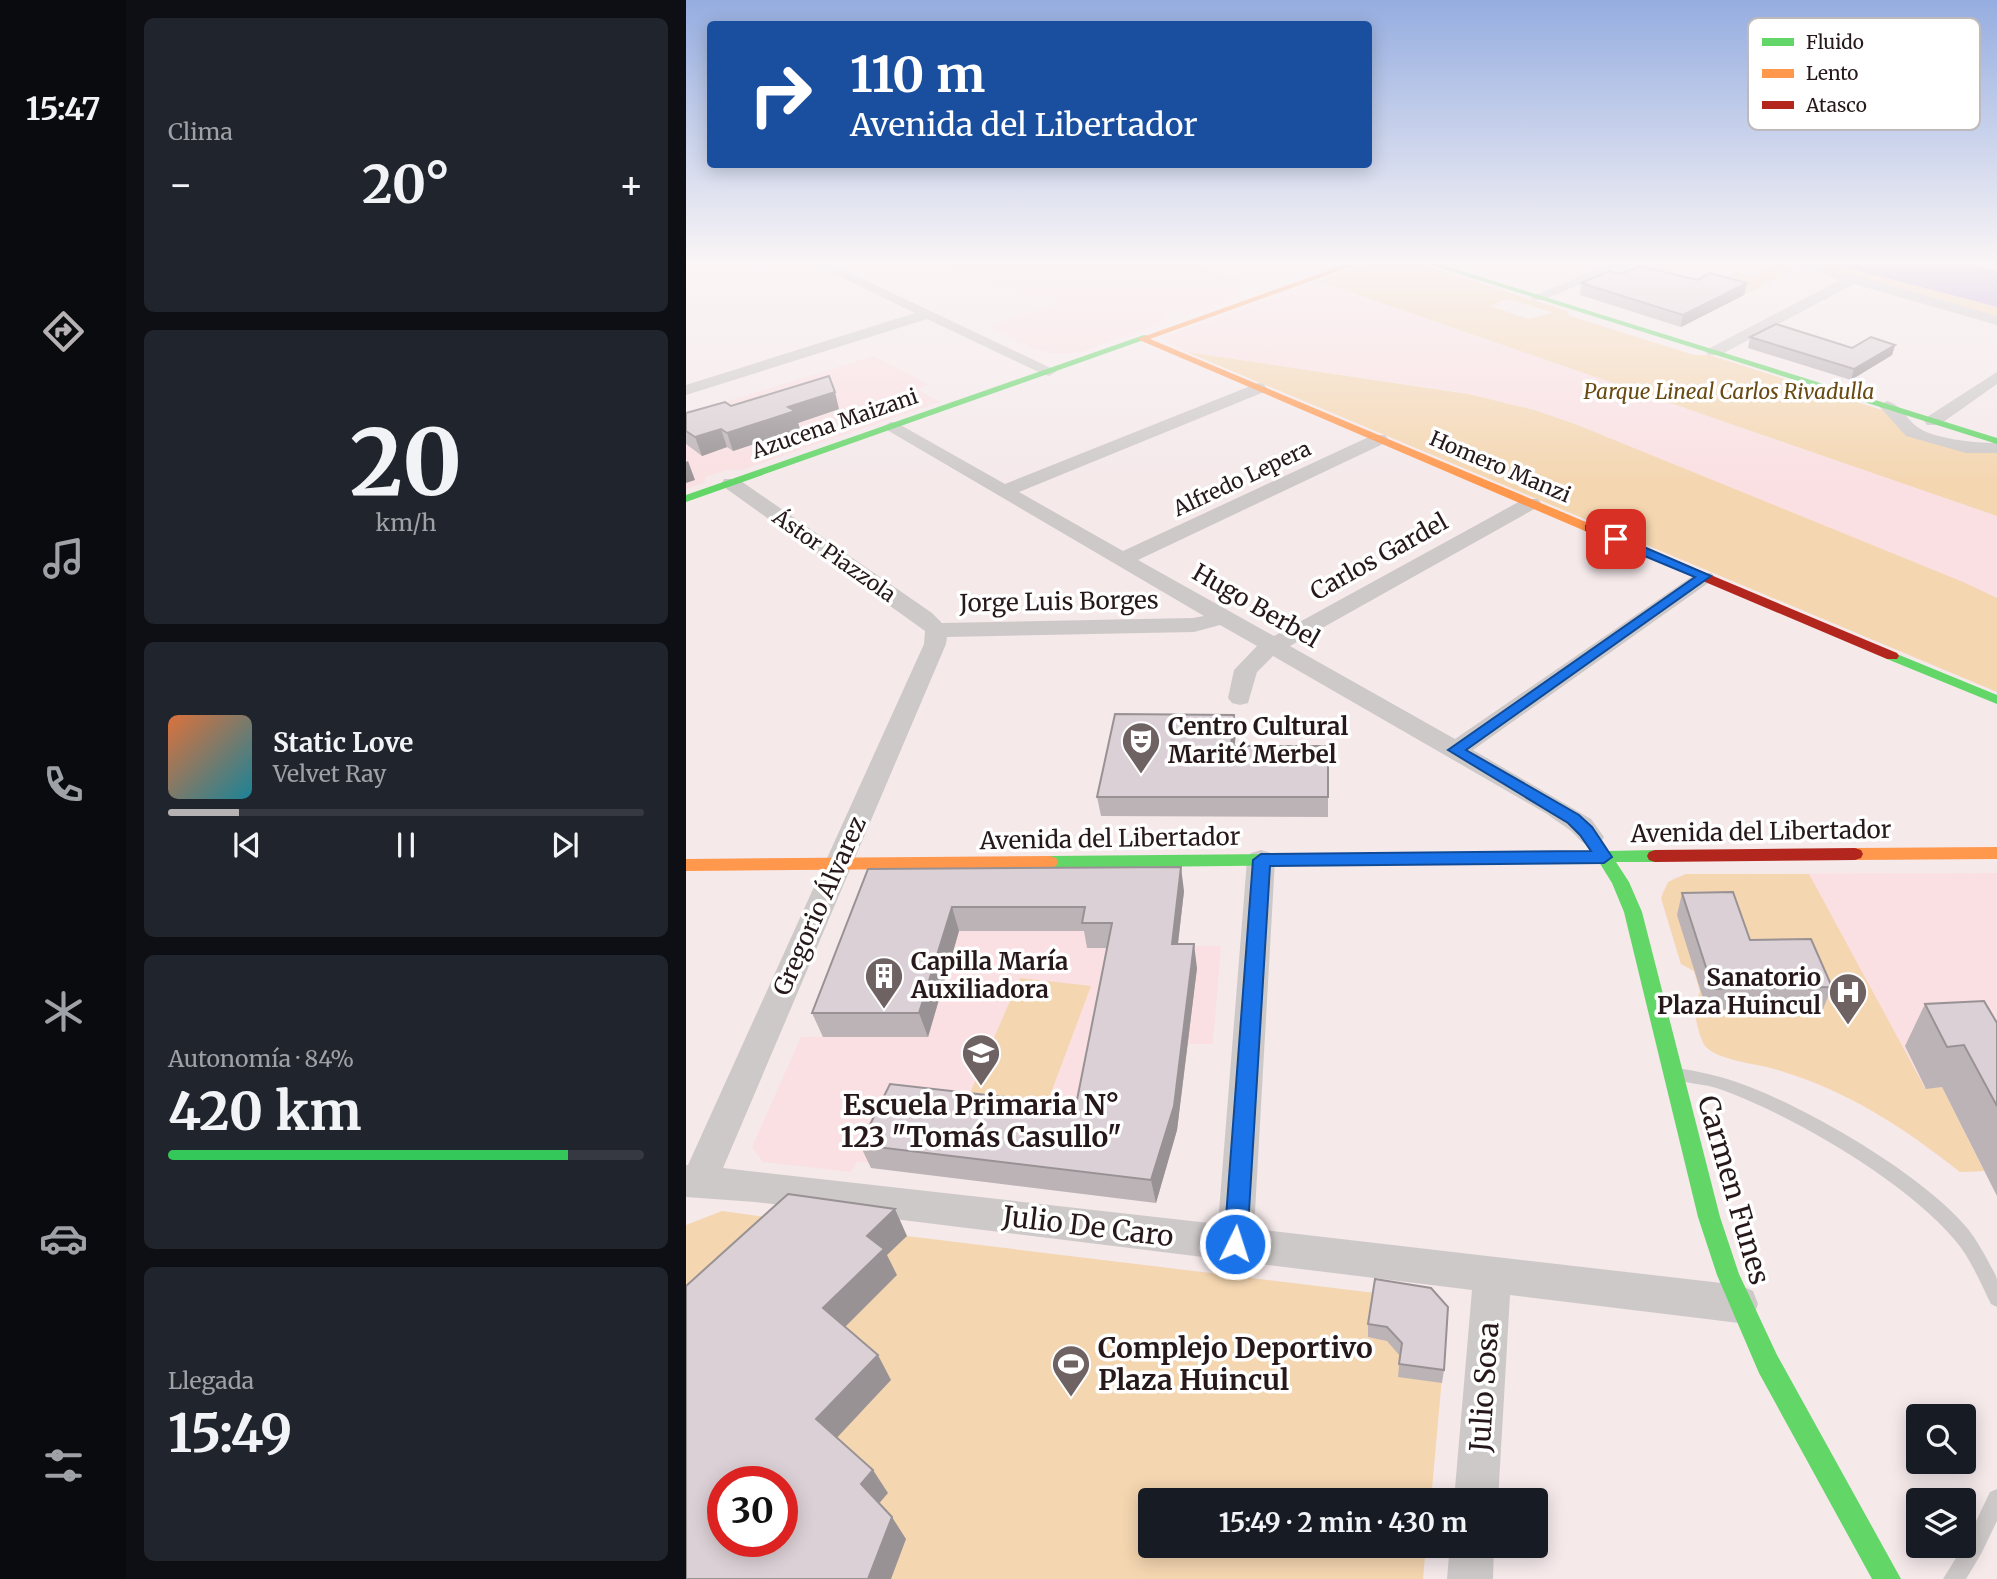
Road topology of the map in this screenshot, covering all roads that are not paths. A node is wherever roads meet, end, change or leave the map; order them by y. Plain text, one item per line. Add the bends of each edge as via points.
1 (853, 338) edge
2 (978, 338) edge
3 (1146, 338) edge
4 (1679, 338) edge
5 (1742, 338) edge
6 (1142, 339) junction
7 (1719, 350) junction
8 (1049, 371) junction
9 (1997, 377) edge
10 (1252, 385) junction
11 (686, 390) edge
12 (1887, 406) junction
13 (1937, 418) junction
14 (891, 427) junction
15 (1997, 433) edge
16 (1380, 439) junction
17 (1997, 441) edge
18 (1997, 448) edge
19 (731, 483) junction
20 (998, 488) junction
21 (686, 499) edge
22 (1531, 503) junction
23 (1123, 559) junction
24 (1704, 576) junction
25 (1224, 617) junction
26 (936, 631) junction
27 (1273, 646) junction
28 (1240, 698) dead end
29 (1997, 700) edge
30 (1456, 750) junction
31 (1563, 837) dead end
32 (1597, 837) junction
33 (846, 848) junction
34 (1997, 853) edge
35 (1604, 857) junction
36 (1261, 860) junction
37 (686, 865) edge
38 (1674, 1074) junction
39 (693, 1181) edge
40 (1235, 1244) junction
41 (1492, 1275) junction
42 (1997, 1298) edge
43 (1739, 1304) junction
44 (1477, 1488) edge
45 (1997, 1500) edge
46 (1471, 1558) edge
47 (1470, 1579) edge
48 (1887, 1579) edge
49 (1954, 1579) edge

1 - 11 street
2 - 8 street
3 - 6 main road, Azucena Maizani
4 - 7 main road
5 - 7 street
6 - 8 main road, Azucena Maizani
6 - 10 main road, Homero Manzi
7 - 12 main road
7 - 13 main road
8 - 14 main road, Azucena Maizani
9 - 13 street
10 - 16 main road, Homero Manzi
10 - 20 street
12 - 13 main road
12 - 18 street via 1912,432 1961,447
13 - 15 main road
13 - 17 main road
14 - 19 main road, Azucena Maizani
14 - 20 street, Hugo Berbel
16 - 22 main road, Homero Manzi
16 - 23 street, Alfredo Lepera
19 - 21 main road, Azucena Maizani
19 - 26 street, Ástor Piazzola via 924,618
20 - 23 street, Hugo Berbel
22 - 24 main road, Homero Manzi
22 - 27 street, Carlos Gardel
23 - 25 street, Hugo Berbel
24 - 29 main road, Homero Manzi
24 - 30 street
25 - 26 street, Jorge Luis Borges via 1194,625
25 - 27 street, Hugo Berbel
26 - 33 street, Gregorio Álvarez via 935,645
27 - 28 street, Carlos Gardel via 1248,666
27 - 30 street, Hugo Berbel
30 - 32 street, Hugo Berbel via 1565,813
31 - 32 main road
32 - 35 main road, Carmen Funes
33 - 36 main road, Avenida del Libertador
33 - 37 main road, Avenida del Libertador
33 - 39 street, Gregorio Álvarez
34 - 35 main road, Avenida del Libertador
35 - 36 main road, Avenida del Libertador
35 - 38 main road, Carmen Funes via 1633,912
36 - 40 street
38 - 42 lane via 1722,1082 1757,1096 1905,1185 1958,1232 1982,1265
38 - 43 main road, Carmen Funes via 1709,1217
39 - 40 street, Julio De Caro
40 - 41 street, Julio De Caro
41 - 43 street, Julio De Caro
41 - 44 street, Julio Sosa
43 - 48 main road, Carmen Funes
45 - 49 lane
46 - 47 street

